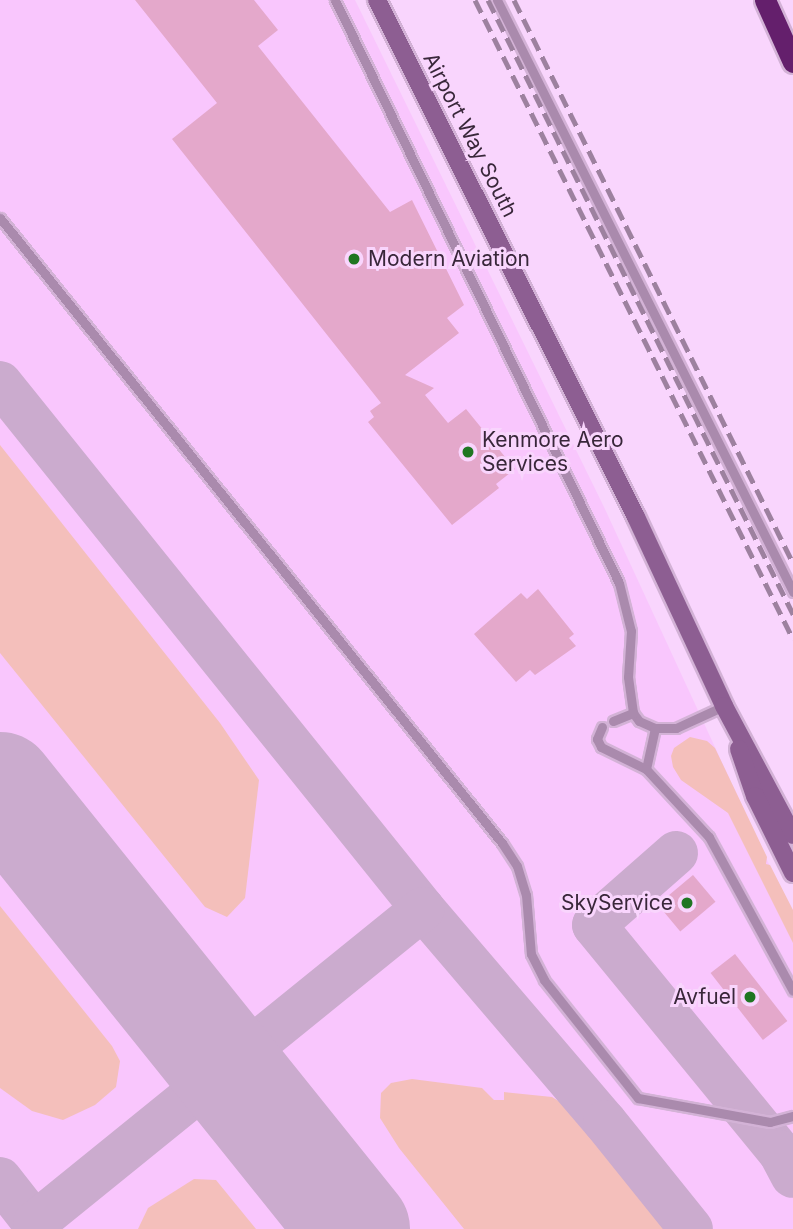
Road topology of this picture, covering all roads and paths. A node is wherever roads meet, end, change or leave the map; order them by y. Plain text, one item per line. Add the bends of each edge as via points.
1 (335, 0) edge
2 (377, 0) edge
3 (497, 0) edge
4 (765, 0) edge
5 (793, 62) edge
6 (0, 218) edge
7 (793, 592) edge
8 (724, 706) junction
9 (633, 713) junction
10 (613, 721) dead end
11 (602, 727) dead end
12 (655, 728) junction
13 (646, 769) junction
14 (793, 835) edge
15 (793, 873) edge
16 (793, 991) edge
17 (793, 1116) edge

1 - 9 lane via 619,583 631,631 628,677
2 - 8 main road, Airport Way South via 636,517
3 - 7 lane
4 - 5 highway
6 - 17 lane via 502,843 517,866 526,895 531,954 544,980 638,1098 770,1122
8 - 12 lane via 676,728
8 - 14 main road, Airport Way South
8 - 15 main road, Airport Way South via 755,796
9 - 10 lane
9 - 12 lane
11 - 13 lane via 597,739 601,747
12 - 13 lane
13 - 16 lane via 709,837

